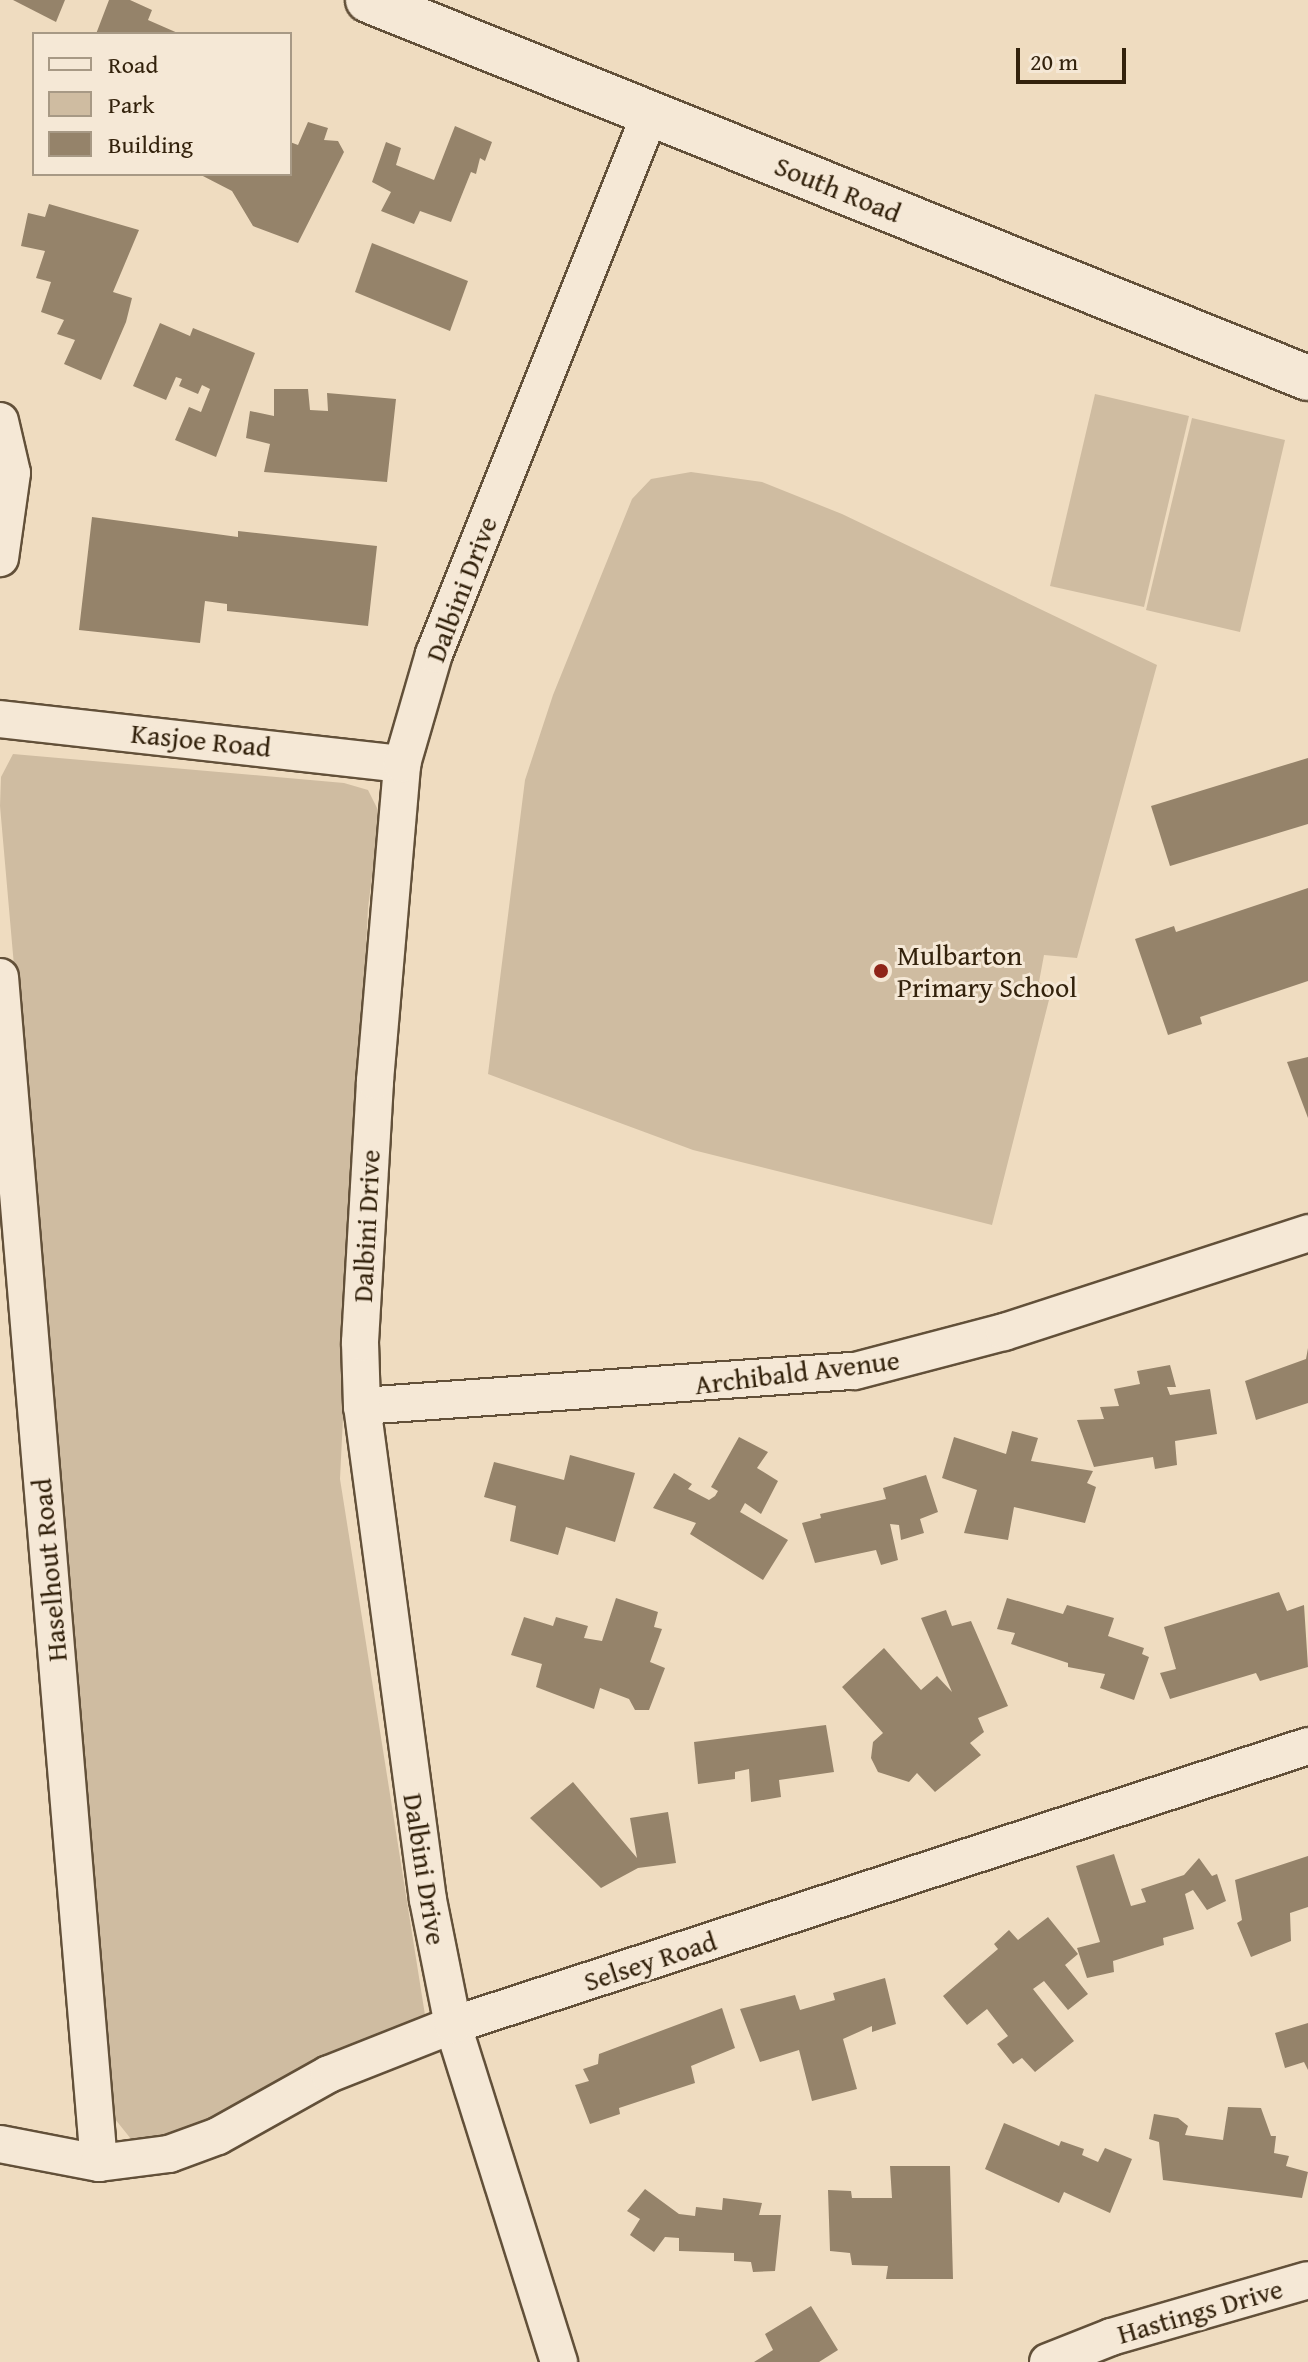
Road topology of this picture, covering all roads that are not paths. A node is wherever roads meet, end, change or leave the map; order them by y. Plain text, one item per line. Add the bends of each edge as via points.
1 (368, 0) edge
2 (650, 114) junction
3 (1308, 378) edge
4 (0, 421) edge
5 (0, 558) edge
6 (0, 719) edge
7 (402, 764) junction
8 (0, 977) edge
9 (1308, 1233) edge
10 (362, 1406) junction
11 (1308, 1746) edge
12 (453, 2025) junction
13 (0, 2144) edge
14 (99, 2163) junction
15 (1308, 2280) edge
16 (559, 2362) edge
17 (1048, 2362) edge

1 - 2 street, South Road
2 - 3 street, South Road
2 - 7 street, Dalbini Drive via 434,654
4 - 5 street via 12,473
6 - 7 street, Kasjoe Road
7 - 10 street, Dalbini Drive via 368,1186
8 - 14 street, Haselhout Road
9 - 10 street, Archibald Avenue via 989,1336 855,1371
10 - 12 street, Dalbini Drive via 428,1900
11 - 12 street, Selsey Road
12 - 14 street, Selsey Road via 329,2074 190,2147
12 - 16 street, Dalbini Drive
13 - 14 street, Selsey Road
15 - 17 street, Hastings Drive via 1111,2337

